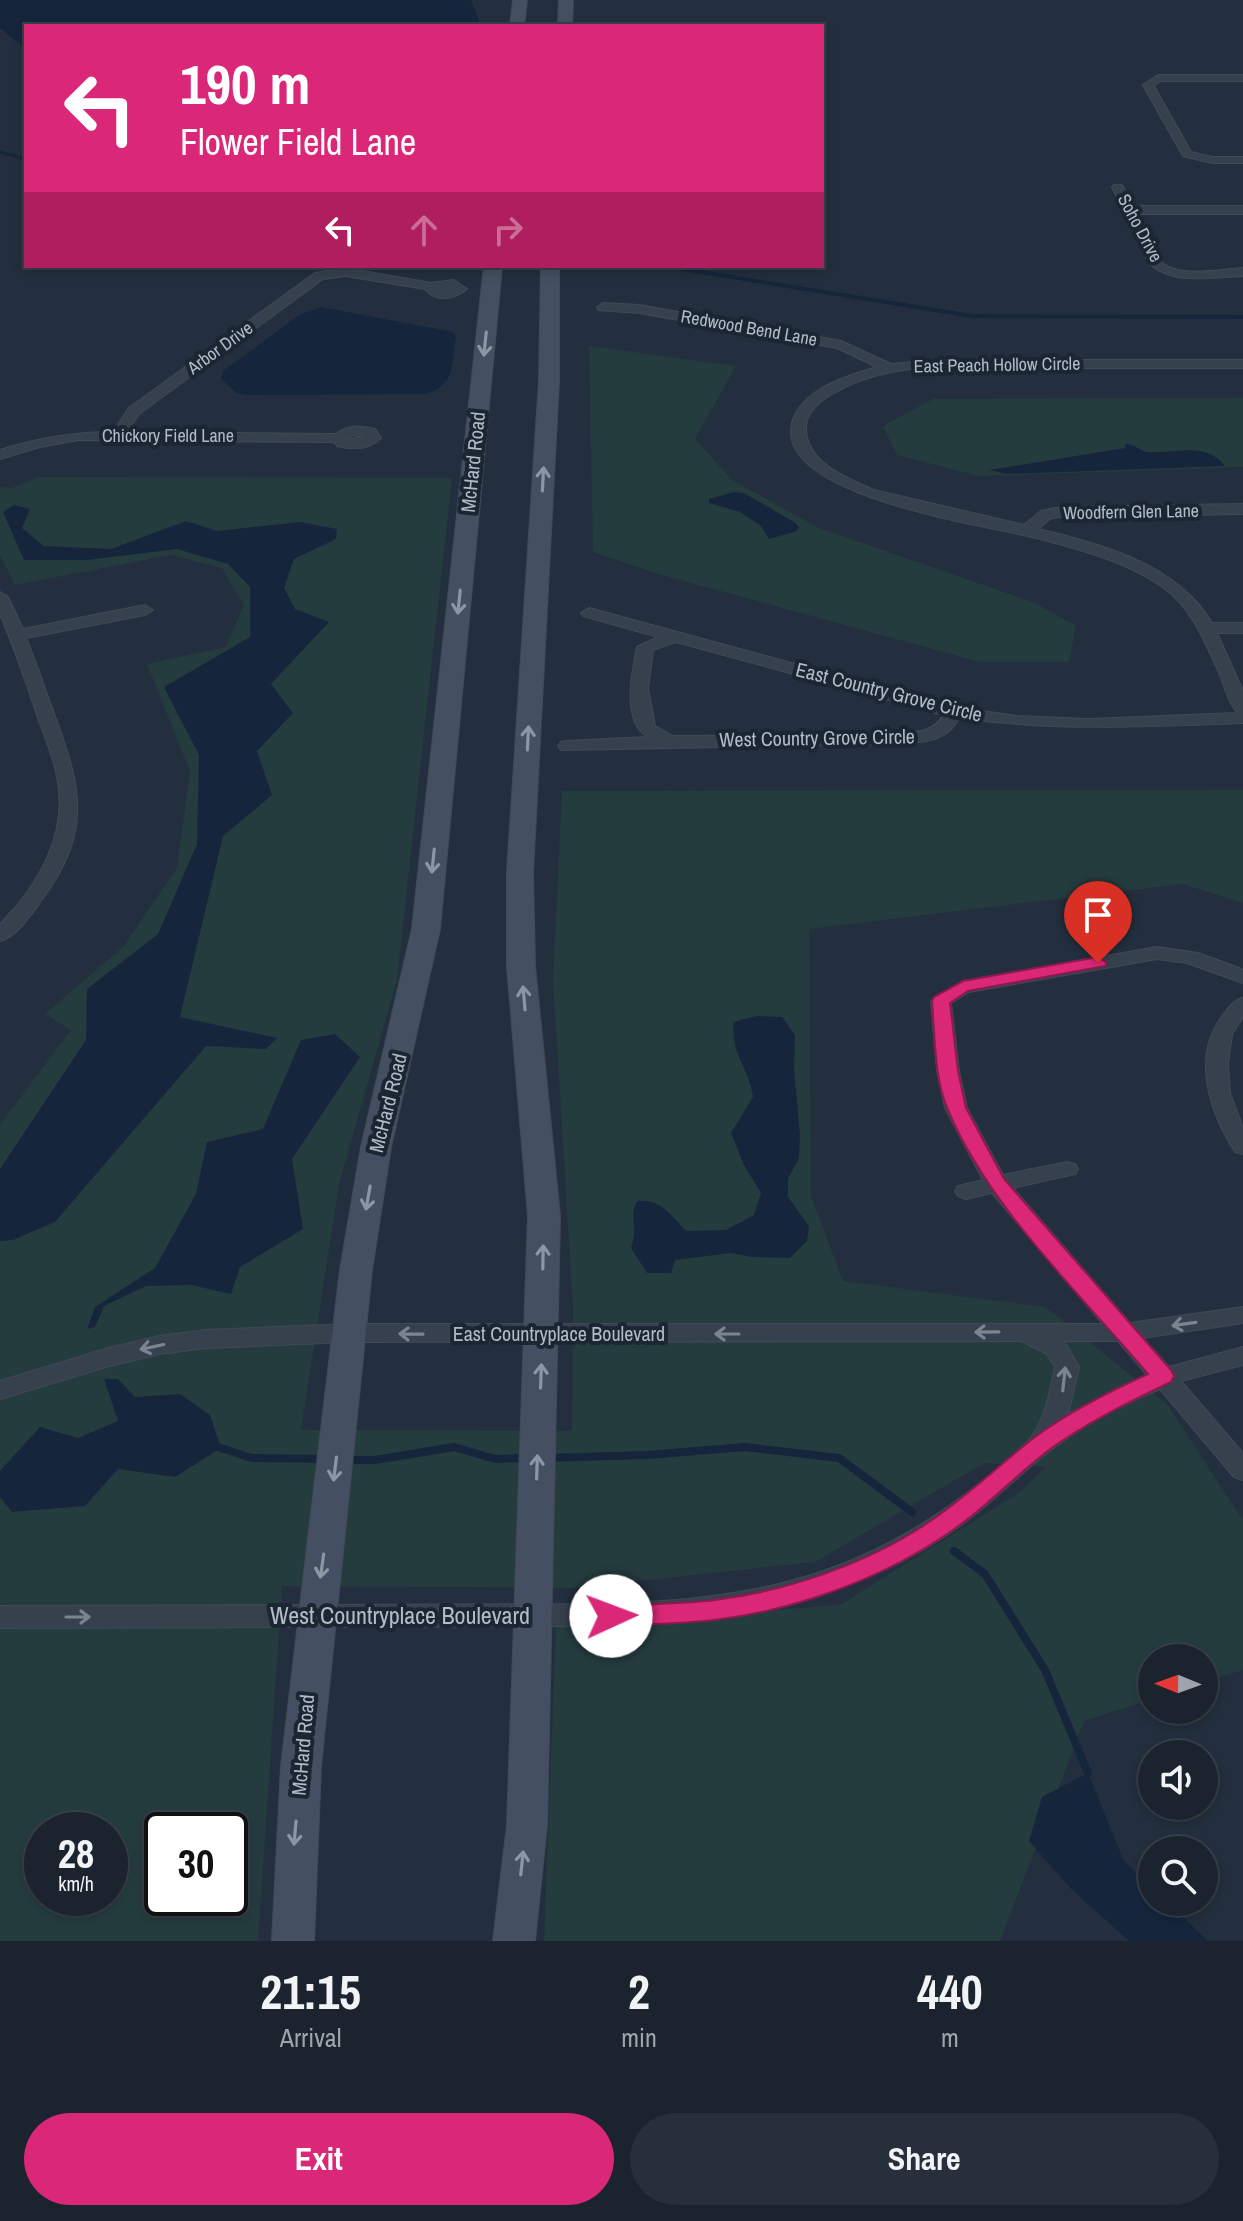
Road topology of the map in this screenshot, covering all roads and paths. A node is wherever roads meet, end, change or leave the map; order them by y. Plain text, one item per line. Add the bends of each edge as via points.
1 (520, 0) edge
2 (566, 0) edge
3 (517, 24) edge
4 (565, 24) edge
5 (1243, 78) edge
6 (1243, 160) edge
7 (1118, 187) dead end
8 (1131, 210) junction
9 (1243, 210) edge
10 (493, 268) edge
11 (550, 268) edge
12 (331, 271) edge
13 (1243, 272) edge
14 (433, 287) dead end
15 (603, 307) dead end
16 (1243, 364) edge
17 (889, 368) junction
18 (118, 436) junction
19 (338, 438) dead end
20 (0, 455) edge
21 (1243, 509) edge
22 (1025, 532) junction
23 (0, 597) edge
24 (145, 610) dead end
25 (589, 613) dead end
26 (1206, 628) junction
27 (1243, 628) edge
28 (18, 635) junction
29 (674, 637) junction
30 (1243, 709) edge
31 (953, 712) junction
32 (1243, 718) edge
33 (670, 741) junction
34 (567, 746) dead end
35 (0, 935) edge
36 (1243, 977) edge
37 (1243, 1004) edge
38 (1243, 1147) edge
39 (1067, 1169) dead end
40 (996, 1183) junction
41 (966, 1191) dead end
42 (1243, 1315) edge
43 (1023, 1332) junction
44 (1126, 1332) junction
45 (350, 1333) junction
46 (542, 1335) junction
47 (1243, 1356) edge
48 (1163, 1376) junction
49 (0, 1390) edge
50 (1041, 1444) junction
51 (1243, 1470) edge
52 (533, 1615) junction
53 (315, 1616) junction
54 (0, 1617) edge
55 (293, 1941) edge
56 (514, 1941) edge

1 - 3 main road
2 - 4 main road
5 - 6 street via 1152,80 1148,85 1187,154
7 - 8 street, Soho Drive
8 - 9 street
8 - 13 street, Soho Drive via 1161,269
10 -> 45 main road, McHard Road via 426,929 418,983 376,1146
46 -> 11 main road via 544,1216 521,966 520,872 549,381
12 - 14 street
12 - 18 street, Arbor Drive via 134,411
15 - 17 street, Redwood Bend Lane via 841,345
16 - 17 street, East Peach Hollow Circle
17 - 22 street, East Peach Hollow Circle via 833,387 812,401 799,421 800,441 812,460 869,493
18 - 19 street, Chickory Field Lane
18 - 20 street, Chickory Field Lane via 57,439
21 - 22 street, Woodfern Glen Lane via 1060,512 1046,514
22 - 26 street via 1140,566 1178,590
23 - 28 street
24 - 28 street
25 - 29 street, East Country Grove Circle
26 - 27 street
26 - 30 street
28 - 35 street via 68,786 68,814 55,865 41,891
29 - 31 street, East Country Grove Circle
29 - 33 street via 645,647 638,683 647,729
31 - 32 street, East Country Grove Circle via 1088,724
31 - 33 street, West Country Grove Circle via 946,726 932,735 894,739
33 - 34 street, West Country Grove Circle
36 - 40 street via 1183,954 1157,953 963,987 941,1001 956,1108
37 - 38 street via 1222,1032 1217,1061 1224,1115
39 - 40 street
40 - 41 street
40 - 44 street
42 -> 44 street, East Countryplace Boulevard
43 - 44 street, East Countryplace Boulevard
43 -> 46 street, East Countryplace Boulevard
50 -> 43 street, West Countryplace Boulevard via 1059,1407 1067,1367 1055,1347
44 - 48 street
46 -> 45 street, East Countryplace Boulevard
45 -> 49 street, East Countryplace Boulevard via 160,1345
45 -> 53 main road, McHard Road
52 -> 46 main road
47 - 48 street, West Countryplace Boulevard
48 - 50 street, West Countryplace Boulevard
48 - 51 street
50 - 52 street, West Countryplace Boulevard via 932,1532 820,1585 715,1610
52 - 53 street, West Countryplace Boulevard
56 -> 52 main road via 527,1825
54 -> 53 street, West Countryplace Boulevard
53 -> 55 main road, McHard Road via 293,1860

